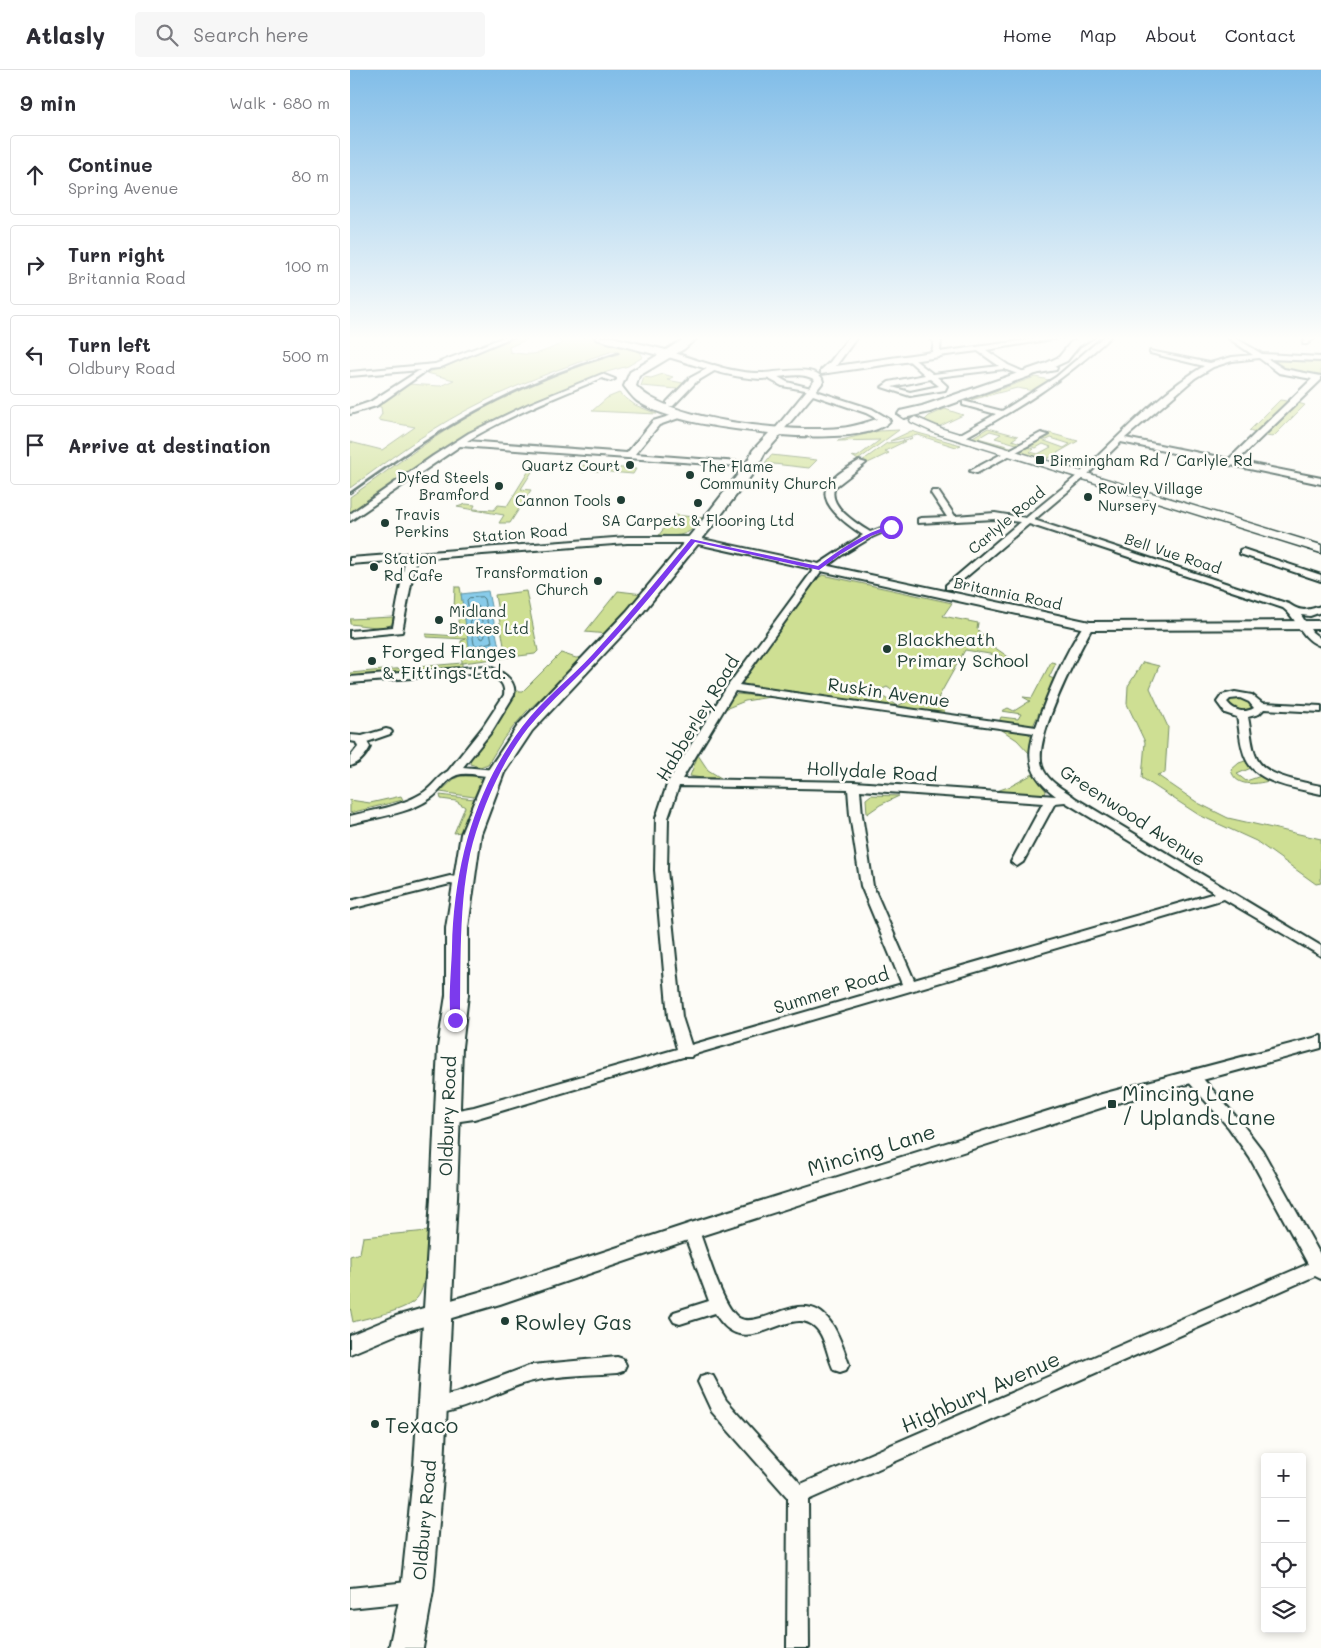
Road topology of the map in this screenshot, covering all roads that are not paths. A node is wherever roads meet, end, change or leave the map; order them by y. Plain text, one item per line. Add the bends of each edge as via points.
1 (519, 411) edge
2 (673, 411) joint
3 (865, 411) edge
4 (922, 411) edge
5 (926, 411) edge
6 (992, 411) edge
7 (1010, 411) edge
8 (1152, 411) edge
9 (1285, 411) edge
10 (794, 413) joint
11 (1004, 414) junction
12 (899, 420) junction
13 (757, 431) junction
14 (783, 435) junction
15 (1044, 435) dead end
16 (1119, 439) junction
17 (964, 440) junction
18 (458, 443) junction
19 (1008, 453) junction
20 (629, 456) junction
21 (1231, 462) junction
22 (862, 464) dead end
23 (752, 465) junction
24 (974, 470) dead end
25 (1082, 475) junction
26 (1321, 480) edge
27 (935, 493) dead end
28 (350, 518) edge
29 (952, 518) junction
30 (921, 521) dead end
31 (1028, 521) junction
32 (891, 527) dead end
33 (869, 535) junction
34 (693, 540) junction
35 (1321, 549) edge
36 (1243, 552) dead end
37 (411, 556) junction
38 (350, 561) edge
39 (819, 568) junction
40 (1321, 578) edge
41 (949, 587) dead end
42 (1321, 609) edge
43 (1294, 612) junction
44 (1300, 624) junction
45 (1321, 625) edge
46 (1088, 626) junction
47 (350, 634) edge
48 (1321, 643) edge
49 (350, 680) edge
50 (732, 687) junction
51 (1259, 706) junction
52 (1321, 709) edge
53 (1242, 714) junction
54 (1042, 731) junction
55 (386, 732) dead end
56 (355, 739) edge
57 (350, 763) edge
58 (452, 773) junction
59 (496, 773) junction
60 (674, 782) junction
61 (854, 786) junction
62 (1321, 790) edge
63 (1068, 798) junction
64 (1051, 800) junction
65 (350, 820) edge
66 (1017, 862) dead end
67 (462, 882) junction
68 (1226, 894) junction
69 (350, 905) edge
70 (1321, 952) edge
71 (910, 986) junction
72 (1321, 1042) edge
73 (686, 1053) junction
74 (1192, 1076) junction
75 (447, 1117) junction
76 (691, 1231) junction
77 (1320, 1269) edge
78 (719, 1305) junction
79 (439, 1313) junction
80 (680, 1317) dead end
81 (396, 1325) junction
82 (350, 1335) edge
83 (350, 1345) edge
84 (840, 1364) dead end
85 (617, 1365) dead end
86 (707, 1382) dead end
87 (434, 1406) junction
88 (798, 1495) junction
89 (417, 1591) junction
90 (350, 1598) edge
91 (406, 1648) edge
92 (798, 1648) edge

1 - 18 street
2 - 13 main road
2 - 20 street via 656,423
3 - 12 street
4 - 12 main road
5 - 12 main road
6 - 11 street
7 - 11 street
8 - 16 street, Carlyle Road
9 - 21 street
10 - 14 street, Oldbury Road
10 - 14 street, Oldbury Road via 806,414 797,418
11 - 17 street
12 - 14 main road via 850,431
12 - 14 main road via 865,430 824,436
12 - 17 main road
13 - 14 street via 772,428
13 - 14 main road via 766,442
14 - 23 main road, Oldbury Road
15 - 19 street
16 - 21 street
16 - 25 street, Carlyle Road
17 - 19 main road
18 - 20 street
18 - 28 street
19 - 24 street
19 - 25 main road
20 - 23 street
21 - 26 street
22 - 33 street via 846,473 829,492 841,514
23 - 34 main road, Oldbury Road
25 - 31 street, Carlyle Road
25 - 35 main road
27 - 29 street
29 - 30 street, Bell Vue Road
29 - 31 street, Bell Vue Road via 995,516
31 - 41 street, Carlyle Road
31 - 43 street, Bell Vue Road via 1286,606
32 - 33 street, Habberley Road
33 - 39 street, Habberley Road
34 - 37 street, Station Road via 627,540
34 - 39 street, Britannia Road
34 - 59 main road, Oldbury Road via 633,614 525,728
36 - 40 street
37 - 38 street, Station Road
37 - 47 street via 398,630
39 - 46 street, Britannia Road
39 - 50 street, Habberley Road
42 - 43 street via 1310,613
43 - 44 street
44 - 45 street, Britannia Road
44 - 46 street, Britannia Road
44 - 48 street via 1310,637
46 - 54 street, Greenwood Avenue via 1073,652
49 - 58 street via 486,669 505,679 509,695 488,729
50 - 54 street, Ruskin Avenue
50 - 60 street, Habberley Road
51 - 52 street
51 - 53 street via 1253,713
51 - 53 street via 1243,696 1223,700 1226,709
53 - 62 street via 1256,766 1278,779
54 - 63 street, Greenwood Avenue via 1035,754 1036,765 1045,779
55 - 56 street
56 - 57 street via 364,747
58 - 59 street via 466,770
58 - 65 street via 445,776 428,795 407,806
59 - 67 main road, Oldbury Road via 471,834
60 - 61 street, Hollydale Road
60 - 73 street, Habberley Road via 662,818 661,870 675,1017
61 - 64 street, Hollydale Road
61 - 71 street via 867,886
63 - 64 street, Hollydale Road
63 - 68 street, Greenwood Avenue
64 - 66 street, Greenwood Avenue
67 - 69 street via 450,880
67 - 75 main road, Oldbury Road via 456,934 457,995 450,1047
68 - 70 street, Greenwood Avenue
68 - 71 street, Summer Road
71 - 73 street, Summer Road
72 - 74 street, Mincing Lane
73 - 75 street, Summer Road via 474,1113
74 - 76 street, Mincing Lane via 1108,1099
74 - 77 street via 1256,1154
75 - 79 main road, Oldbury Road
76 - 78 street
76 - 79 street, Mincing Lane
77 - 88 street, Highbury Avenue
78 - 80 street
78 - 84 street via 730,1321 738,1327 751,1329 798,1314 810,1314 828,1333
79 - 81 street, Mincing Lane
79 - 87 main road, Oldbury Road
81 - 82 street via 383,1325
81 - 83 street
85 - 87 street via 532,1374
86 - 88 street via 719,1406
87 - 89 main road, Oldbury Road
88 - 92 street
89 - 90 street
89 - 91 main road, Oldbury Road

